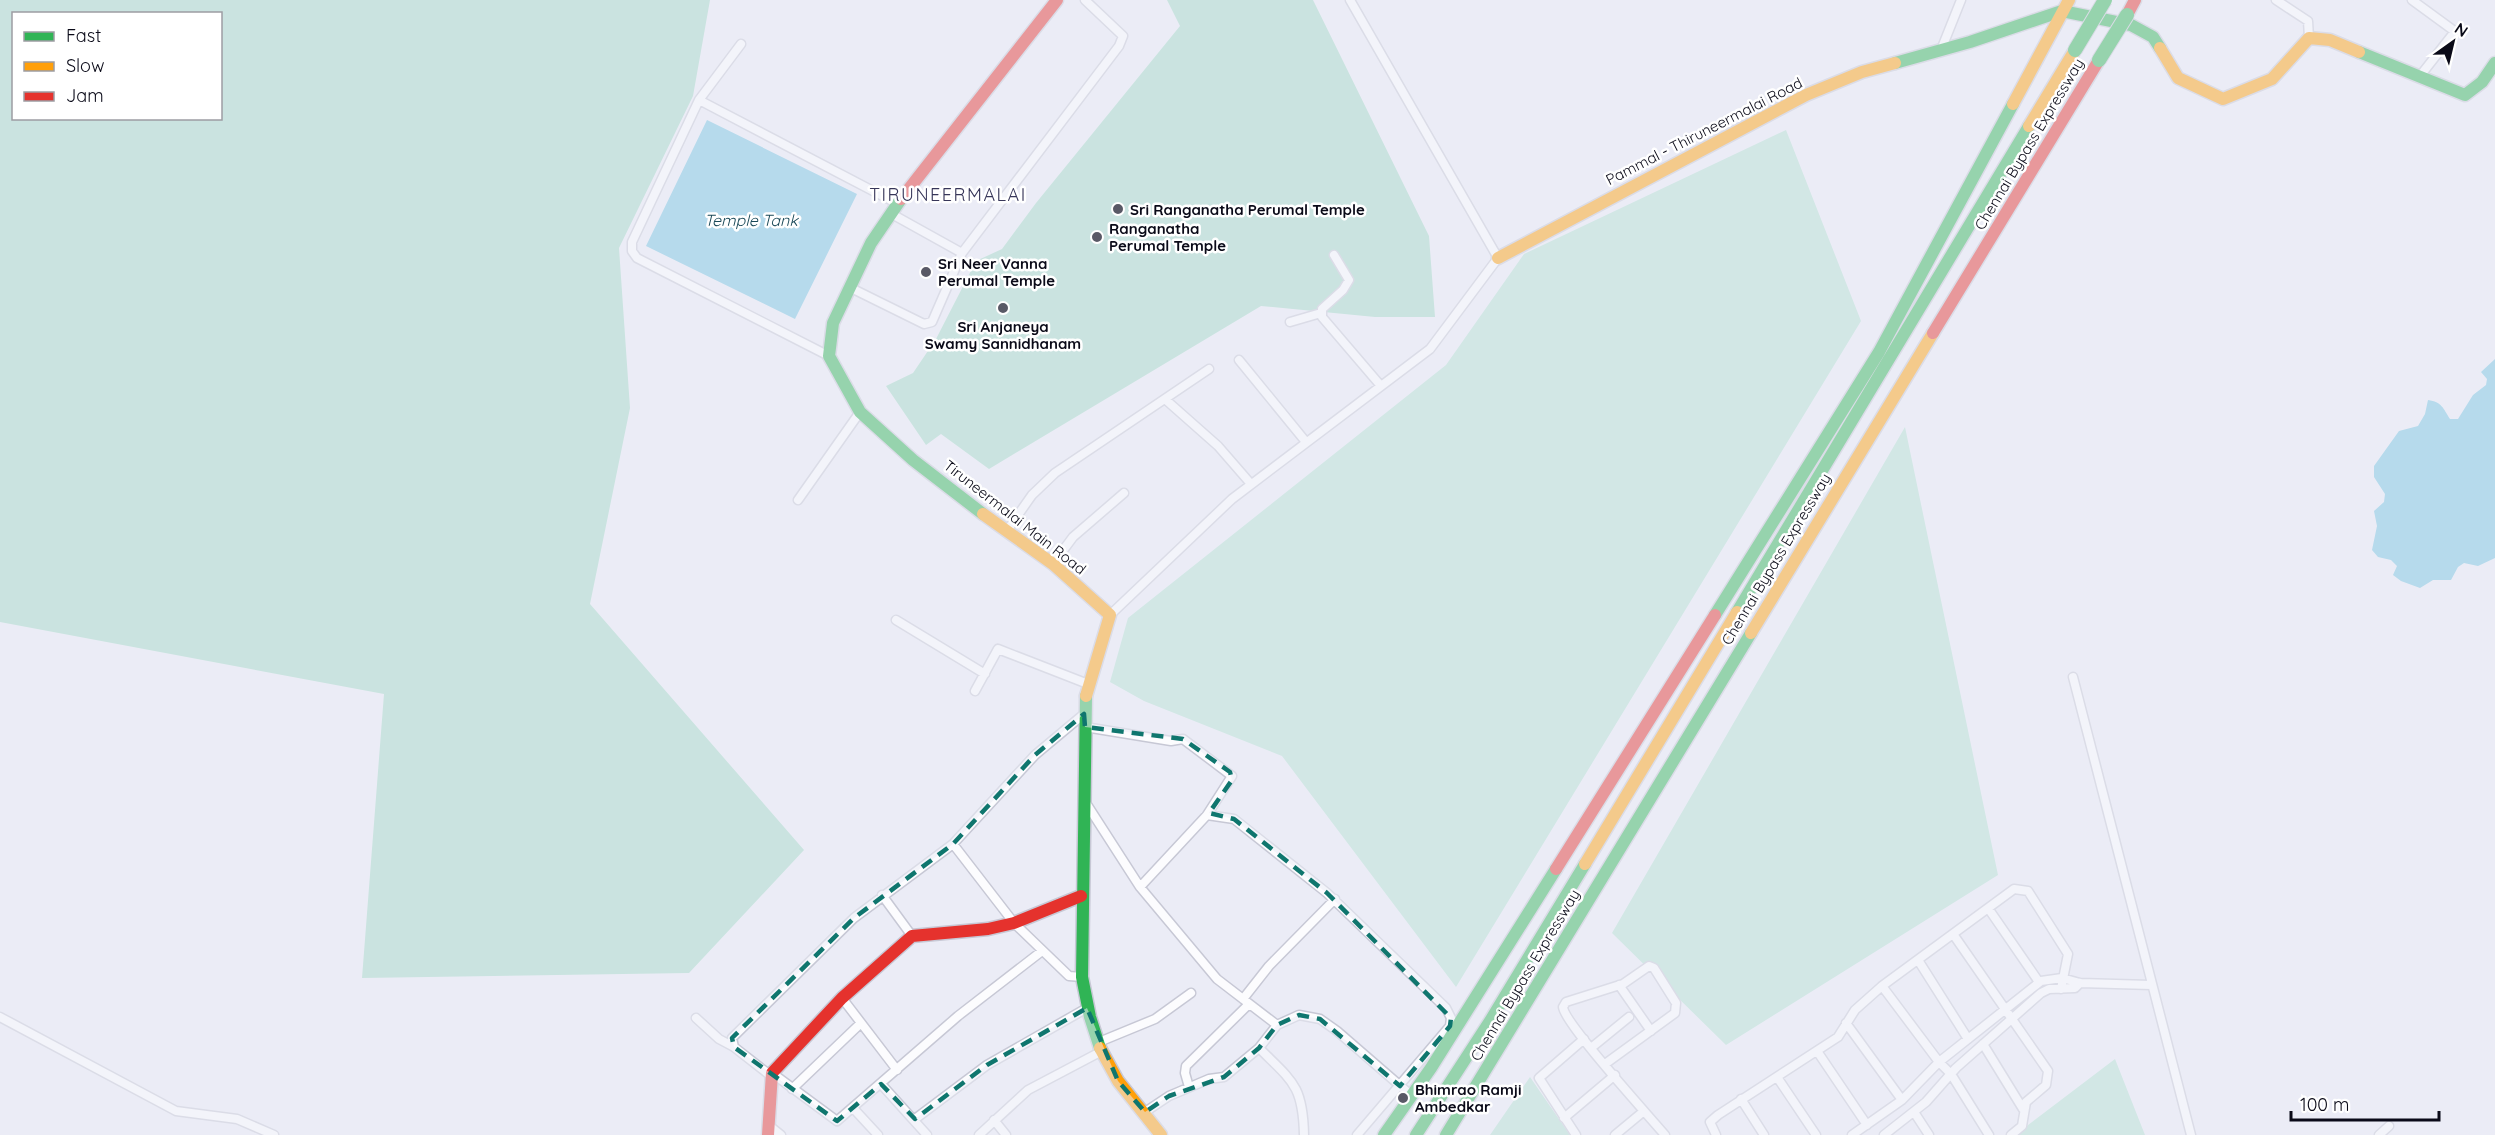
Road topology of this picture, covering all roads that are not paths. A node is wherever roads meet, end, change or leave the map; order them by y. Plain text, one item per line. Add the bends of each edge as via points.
1 (1058, 0) edge
2 (1085, 0) edge
3 (1350, 0) edge
4 (1961, 0) edge
5 (2105, 0) edge
6 (2135, 0) edge
7 (2277, 0) edge
8 (2412, 0) edge
9 (2065, 6) edge
10 (2309, 38) junction
11 (741, 44) dead end
12 (1941, 50) junction
13 (2495, 63) edge
14 (2420, 76) junction
15 (699, 100) junction
16 (893, 208) junction
17 (962, 253) junction
18 (1335, 255) dead end
19 (1498, 258) junction
20 (849, 287) junction
21 (1922, 291) junction
22 (1321, 312) junction
23 (1290, 322) dead end
24 (829, 356) junction
25 (1882, 358) junction
26 (1239, 360) dead end
27 (1209, 369) dead end
28 (1381, 386) junction
29 (1166, 400) junction
30 (860, 412) junction
31 (1306, 442) junction
32 (1251, 484) junction
33 (1124, 493) dead end
34 (798, 500) dead end
35 (1006, 532) junction
36 (1053, 564) junction
37 (1110, 615) junction
38 (896, 620) dead end
39 (985, 674) junction
40 (2073, 677) dead end
41 (1088, 684) junction
42 (975, 692) dead end
43 (1085, 720) junction
44 (1082, 797) junction
45 (1207, 814) junction
46 (952, 844) junction
47 (1140, 887) junction
48 (882, 895) junction
49 (1081, 896) junction
50 (1335, 899) junction
51 (1988, 908) junction
52 (1014, 923) junction
53 (1953, 934) junction
54 (912, 936) junction
55 (1042, 951) junction
56 (1918, 960) junction
57 (1082, 976) junction
58 (2062, 978) junction
59 (2039, 982) junction
60 (2080, 983) junction
61 (2151, 985) junction
62 (1619, 986) junction
63 (1882, 986) junction
64 (2061, 989) junction
65 (1191, 993) dead end
66 (842, 998) junction
67 (1246, 1002) junction
68 (1087, 1008) junction
69 (2005, 1010) junction
70 (0, 1017) edge
71 (1629, 1017) dead end
72 (696, 1018) dead end
73 (2012, 1019) junction
74 (861, 1023) junction
75 (1846, 1023) junction
76 (1276, 1025) junction
77 (1651, 1031) junction
78 (1968, 1038) junction
79 (1584, 1039) junction
80 (1983, 1044) junction
81 (1101, 1046) junction
82 (734, 1047) junction
83 (1259, 1048) junction
84 (1591, 1048) junction
85 (1817, 1051) junction
86 (1939, 1062) junction
87 (1605, 1064) junction
88 (897, 1070) junction
89 (1951, 1074) junction
90 (771, 1075) junction
91 (1615, 1075) junction
92 (1777, 1077) junction
93 (881, 1084) junction
94 (1400, 1086) junction
95 (1190, 1087) junction
96 (792, 1089) junction
97 (1412, 1096) junction
98 (1741, 1099) junction
99 (1902, 1101) junction
100 (853, 1108) junction
101 (2023, 1109) junction
102 (1644, 1111) junction
103 (1145, 1112) junction
104 (1914, 1112) junction
105 (1878, 1117) junction
106 (1564, 1118) junction
107 (915, 1119) junction
108 (994, 1120) junction
109 (1867, 1125) junction
110 (2390, 1126) dead end
111 (773, 1132) edge
112 (1159, 1134) edge
113 (1886, 1134) edge
114 (274, 1135) edge
115 (878, 1135) edge
116 (927, 1135) edge
117 (979, 1135) edge
118 (1006, 1135) edge
119 (1304, 1135) edge
120 (1357, 1135) edge
121 (1384, 1135) edge
122 (1416, 1135) edge
123 (1446, 1135) edge
124 (1576, 1135) edge
125 (1615, 1135) edge
126 (1665, 1135) edge
127 (1716, 1135) edge
128 (1764, 1135) edge
129 (1816, 1135) edge
130 (1852, 1135) edge
131 (1929, 1135) edge
132 (1989, 1135) edge
133 (2011, 1135) edge
134 (2191, 1135) edge
135 (2379, 1135) edge

1 - 16 main road
2 - 17 street via 1123,36 1119,46
3 - 19 street
4 - 12 street
5 - 21 main road, Chennai Bypass Expressway, bridge
6 - 123 main road, Chennai Bypass Expressway, bridge
7 - 10 street via 2308,21
8 - 14 street via 2453,30
9 - 10 main road, Pammal - Thiruneermalai Road via 2131,25 2152,37 2178,78 2223,99 2272,79
9 - 12 main road, Pammal - Thiruneermalai Road
9 - 21 main road
10 - 14 main road via 2330,40
11 - 15 street
12 - 19 main road, Pammal - Thiruneermalai Road via 1862,72 1784,105
13 - 14 main road via 2482,82 2466,95
15 - 16 street
15 - 24 street via 632,242 632,251 637,258
16 - 17 street
16 - 20 main road
17 - 20 street via 941,305 928,325
18 - 22 street via 1349,280
19 - 28 street via 1430,349
20 - 24 main road via 833,323
21 - 25 main road, Chennai Bypass Expressway
22 - 23 street
22 - 28 street
24 - 30 main road, Tiruneermalai Main Road
25 - 97 main road
25 - 122 main road, Chennai Bypass Expressway via 1502,1000
26 - 31 street
27 - 29 street
28 - 31 street
29 - 32 street via 1218,446
29 - 35 street via 1055,473 1032,495
30 - 34 street
30 - 35 main road, Tiruneermalai Main Road
31 - 32 street
32 - 37 street
33 - 36 street via 1073,537
35 - 36 main road, Tiruneermalai Main Road
36 - 37 main road, Tiruneermalai Main Road
37 - 41 main road
38 - 39 street
39 - 41 street via 998,649
39 - 42 street
40 - 61 street
41 - 43 main road
43 - 44 main road
43 - 45 street via 1171,741 1183,740 1230,772 1232,780
43 - 46 street via 1035,755
44 - 47 street
44 - 49 main road
45 - 47 street
45 - 50 street via 1234,819
46 - 48 street
46 - 52 street
47 - 67 street via 1217,979
48 - 54 street
48 - 82 street via 732,1038
49 - 52 main road
49 - 57 main road
50 - 67 street via 1269,966
50 - 94 street via 1446,1008 1451,1018 1450,1026
51 - 53 street
51 - 58 street via 2014,889 2028,891 2065,946 2068,961
51 - 59 street
52 - 54 main road
52 - 55 street
53 - 56 street
53 - 69 street
54 - 66 main road
55 - 57 street via 1069,976
55 - 88 street via 958,1016
56 - 63 street
56 - 78 street
57 - 68 main road
58 - 59 street
58 - 60 street
58 - 64 street
59 - 69 street
60 - 61 street
60 - 64 street via 2075,988
61 - 134 street
62 - 77 street
62 - 77 street via 1650,966 1657,972 1678,1006 1675,1013
62 - 79 street via 1566,1002 1563,1012
63 - 75 street
63 - 86 street
64 - 73 street via 2045,990
65 - 81 street via 1155,1019
66 - 74 street
66 - 90 main road
67 - 76 street
67 - 95 street via 1186,1066
68 - 81 main road
68 - 107 street via 987,1065
69 - 73 street
69 - 78 street
70 - 114 street via 176,1112 237,1119
71 - 84 street
72 - 82 street
73 - 80 street
73 - 101 street via 2049,1075 2043,1089
74 - 88 street
74 - 96 street
75 - 85 street via 1838,1037
75 - 99 street
76 - 83 street
76 - 94 street via 1299,1015 1320,1019
77 - 87 street
78 - 86 street
79 - 84 street
79 - 106 street via 1539,1078
80 - 89 street
80 - 101 street
81 - 103 main road via 1118,1081
81 - 108 street via 1028,1090
82 - 90 street
83 - 95 street via 1224,1077
83 - 119 street via 1295,1085 1303,1109
84 - 87 street
85 - 92 street
85 - 109 street
86 - 89 street
86 - 99 street
87 - 91 street
88 - 93 street
89 - 104 street
89 - 132 street
90 - 96 street
90 - 111 main road
91 - 102 street
91 - 106 street
92 - 98 street
92 - 129 street
93 - 100 street
93 - 107 street
94 - 97 street
94 - 120 street
95 - 103 street
96 - 100 street via 837,1121
97 - 121 main road
98 - 127 street via 1710,1122
98 - 128 street
99 - 105 street
100 - 115 street
101 - 133 street via 2022,1126
102 - 125 street
102 - 126 street
103 - 112 main road
104 - 113 street
104 - 131 street
105 - 109 street
105 - 113 street
106 - 124 street
107 - 116 street
108 - 117 street
108 - 118 street
109 - 130 street
110 - 135 street

